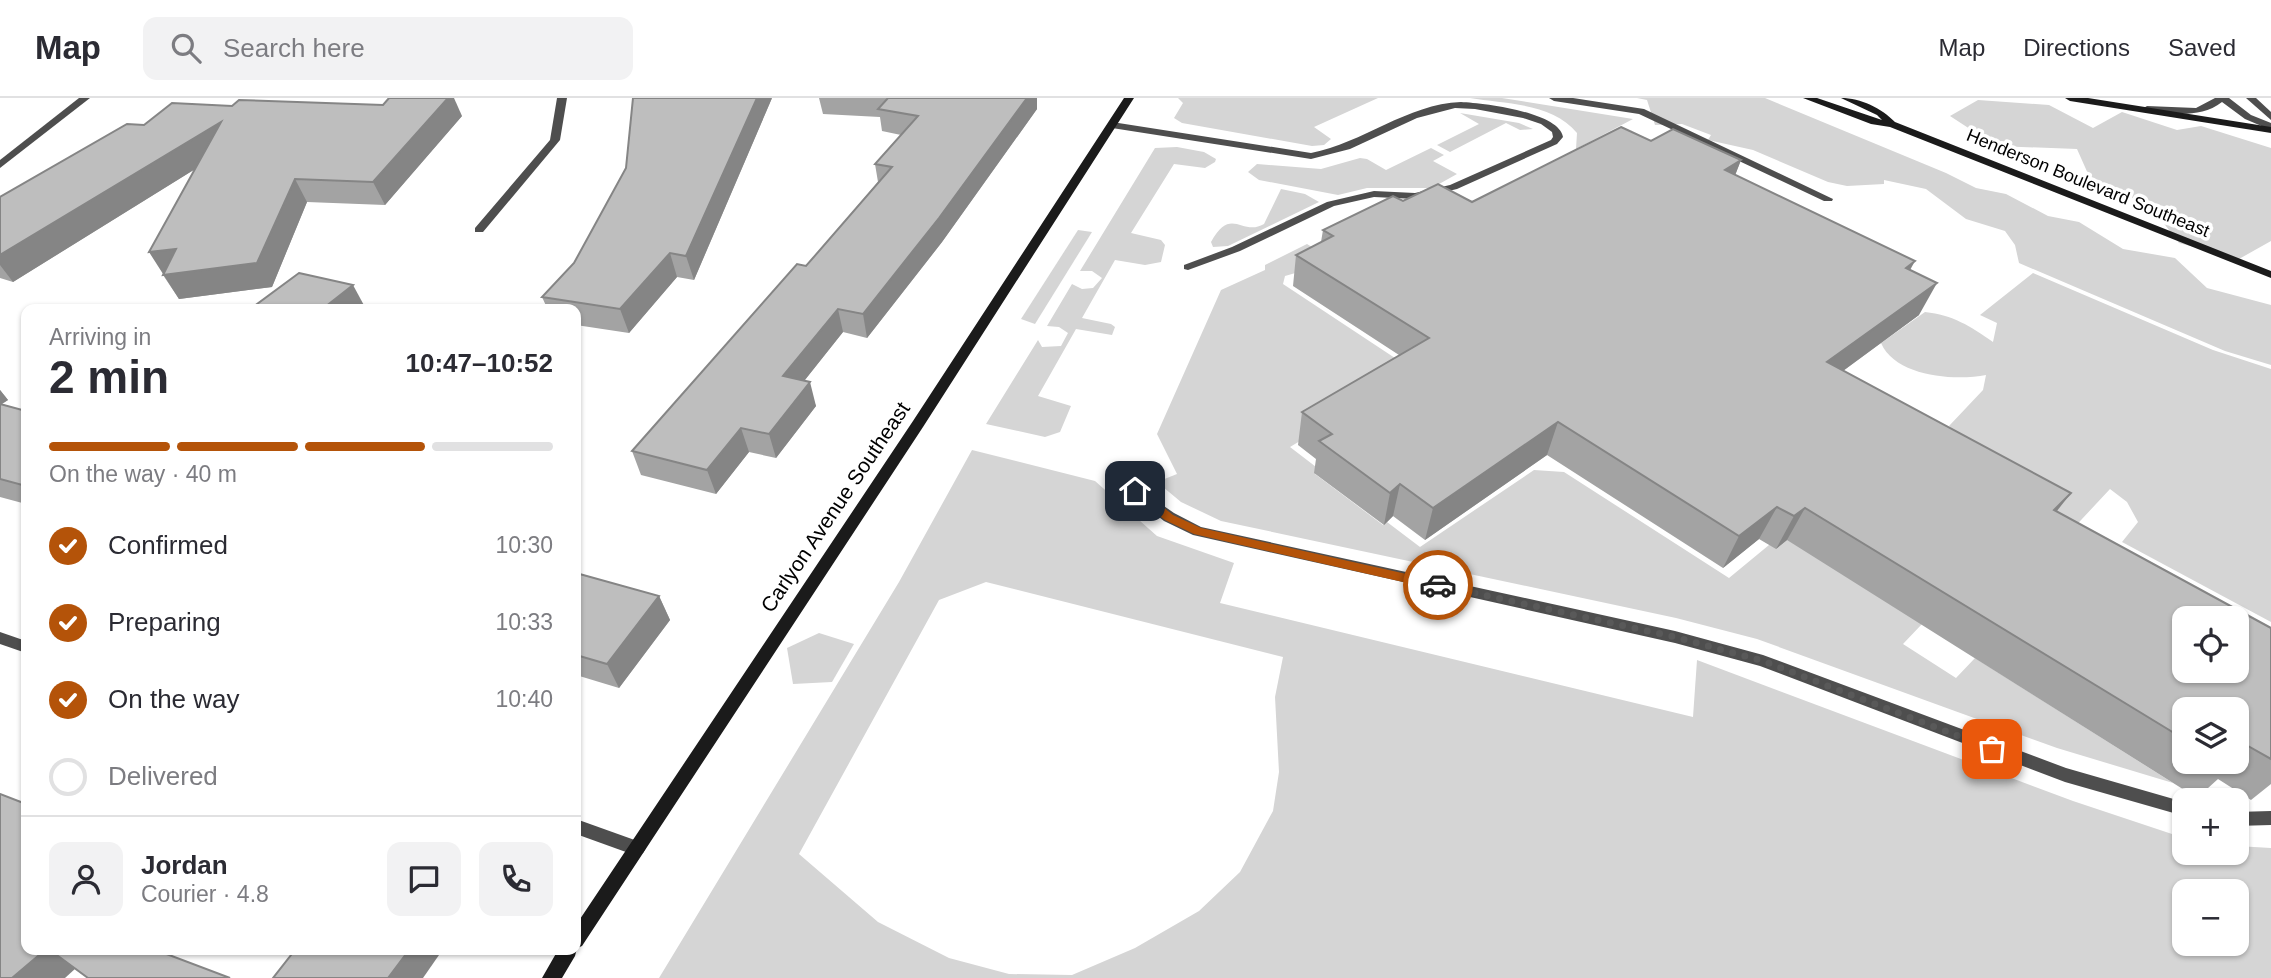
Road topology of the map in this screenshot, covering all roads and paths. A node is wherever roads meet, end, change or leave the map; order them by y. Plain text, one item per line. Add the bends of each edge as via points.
1 (85, 98) edge
2 (562, 98) edge
3 (1129, 98) edge
4 (1554, 98) edge
5 (1808, 98) edge
6 (1846, 98) edge
7 (2070, 98) edge
8 (2222, 98) edge
9 (2251, 98) edge
10 (2147, 109) junction
11 (2271, 117) edge
12 (1892, 124) junction
13 (1112, 125) junction
14 (2271, 129) edge
15 (0, 165) edge
16 (1828, 199) dead end
17 (479, 230) dead end
18 (1188, 267) dead end
19 (2271, 275) edge
20 (1135, 491) dead end
21 (0, 639) edge
22 (21, 645) edge
23 (2172, 806) edge
24 (2271, 818) edge
25 (2249, 819) edge
26 (581, 829) edge
27 (637, 848) junction
28 (581, 932) edge
29 (566, 955) edge
30 (551, 978) edge

1 - 15 street
2 - 17 street via 555,140
3 - 13 street, Carlyon Avenue Southeast
4 - 16 street via 1649,114
5 - 12 street, Henderson Boulevard Southeast
6 - 12 street, Henderson Boulevard Southeast via 1880,113
7 - 10 street
8 - 10 street via 2213,108 2192,112
8 - 14 street
9 - 11 street
10 - 14 street via 2177,118
12 - 19 street, Henderson Boulevard Southeast
13 - 18 street via 1311,156 1340,150 1448,106 1518,113 1557,131 1554,142 1453,187 1415,196 1374,194 1331,204
13 - 27 street, Carlyon Avenue Southeast
20 - 23 street via 1169,517 1198,531 1675,637 1763,661 2065,775
21 - 22 street
24 - 25 street
26 - 27 street
27 - 28 street, Carlyon Avenue Southeast
29 - 30 street

